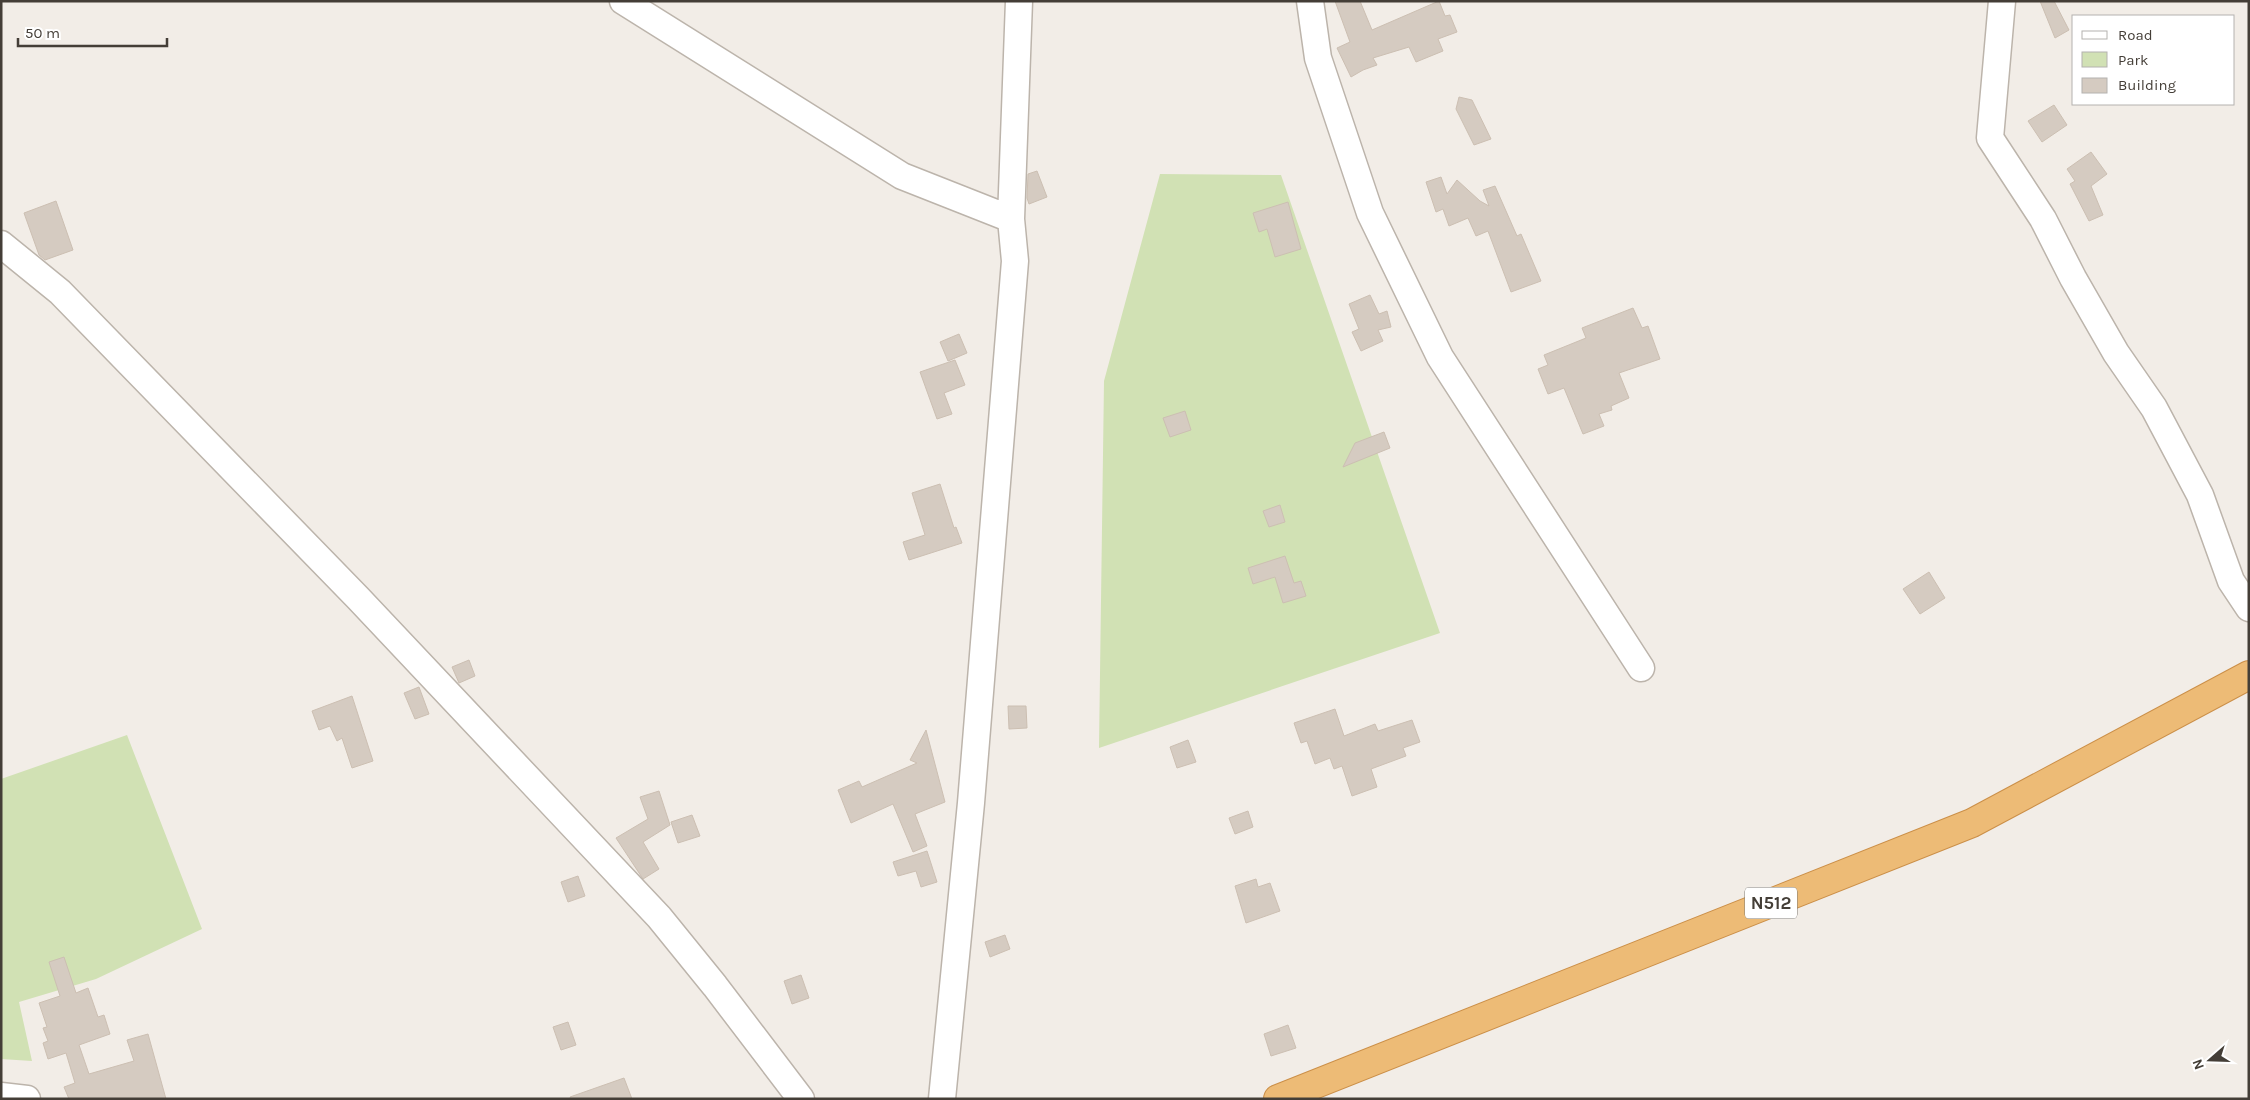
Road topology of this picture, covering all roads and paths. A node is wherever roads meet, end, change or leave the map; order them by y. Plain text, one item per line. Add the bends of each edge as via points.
1 (623, 1) edge
2 (1019, 1) edge
3 (1310, 1) edge
4 (2002, 1) edge
5 (1011, 219) junction
6 (1, 244) edge
7 (2249, 608) edge
8 (1641, 668) dead end
9 (2249, 675) edge
10 (1306, 1093) edge
11 (1, 1096) edge
12 (27, 1099) edge
13 (801, 1099) edge
14 (942, 1099) edge
15 (1278, 1099) edge

1 - 5 street via 902,176
2 - 5 street
3 - 8 street via 1318,58 1370,212 1440,358
4 - 7 street via 1990,138 2043,220 2116,353 2154,408 2200,495 2231,581
5 - 14 street via 1014,280 972,794
6 - 13 street via 60,292 358,598 659,917
9 - 10 highway, N512 via 1972,823
10 - 15 highway, N512
11 - 12 street

